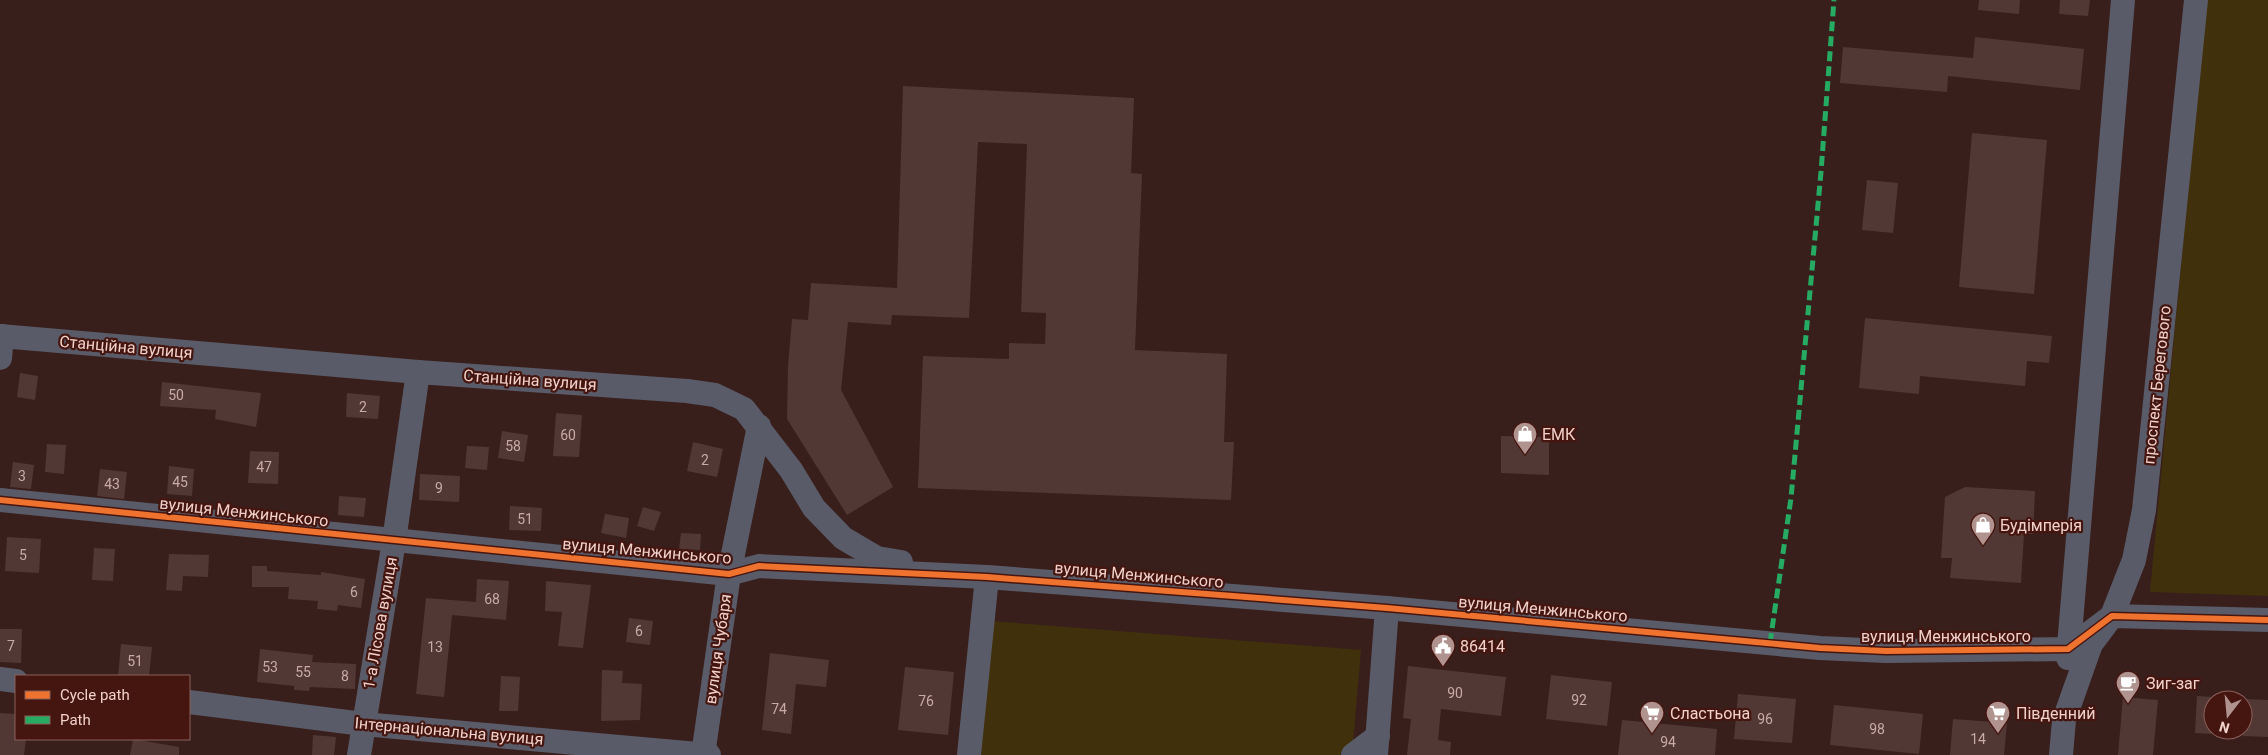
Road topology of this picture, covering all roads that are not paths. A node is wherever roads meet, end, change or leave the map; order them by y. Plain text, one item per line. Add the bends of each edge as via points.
1 (2123, 0) edge
2 (2196, 0) edge
3 (1, 343) edge
4 (418, 372) junction
5 (759, 426) junction
6 (0, 500) edge
7 (394, 541) junction
8 (729, 574) junction
9 (987, 577) junction
10 (1387, 608) junction
11 (2112, 616) junction
12 (2268, 620) edge
13 (2068, 649) junction
14 (0, 679) edge
15 (15, 681) edge
16 (190, 702) edge
17 (2064, 720) junction
18 (363, 724) junction
19 (1377, 746) edge
20 (359, 755) edge
21 (703, 755) edge
22 (709, 755) edge
23 (968, 755) edge
24 (1353, 755) edge
25 (2061, 755) edge

1 - 13 street
2 - 11 street, проспект Берегового via 2144,510 2134,560
3 - 4 street, Станційна вулиця
4 - 5 street, Станційна вулиця via 715,395 744,409
4 - 7 street, 1-а Лісова вулиця
5 - 8 street, вулиця Чубаря
5 - 9 street, Станційна вулиця via 814,508 842,538 877,558
6 - 7 street, вулиця Менжинського
7 - 8 street, вулиця Менжинського
7 - 18 street, 1-а Лісова вулиця
8 - 9 street, вулиця Менжинського via 759,566
8 - 21 street, вулиця Чубаря
9 - 10 street, вулиця Менжинського
9 - 23 street
10 - 13 street, вулиця Менжинського via 1820,648 1886,651
10 - 19 street
11 - 12 street
11 - 13 street
11 - 17 street, проспект Берегового via 2091,644
13 - 17 street
14 - 15 street
16 - 18 street, Інтернаціональна вулиця
17 - 25 street, проспект Берегового
18 - 20 street, 1-а Лісова вулиця
18 - 21 street, Інтернаціональна вулиця
19 - 24 street
21 - 22 street, Інтернаціональна вулиця

